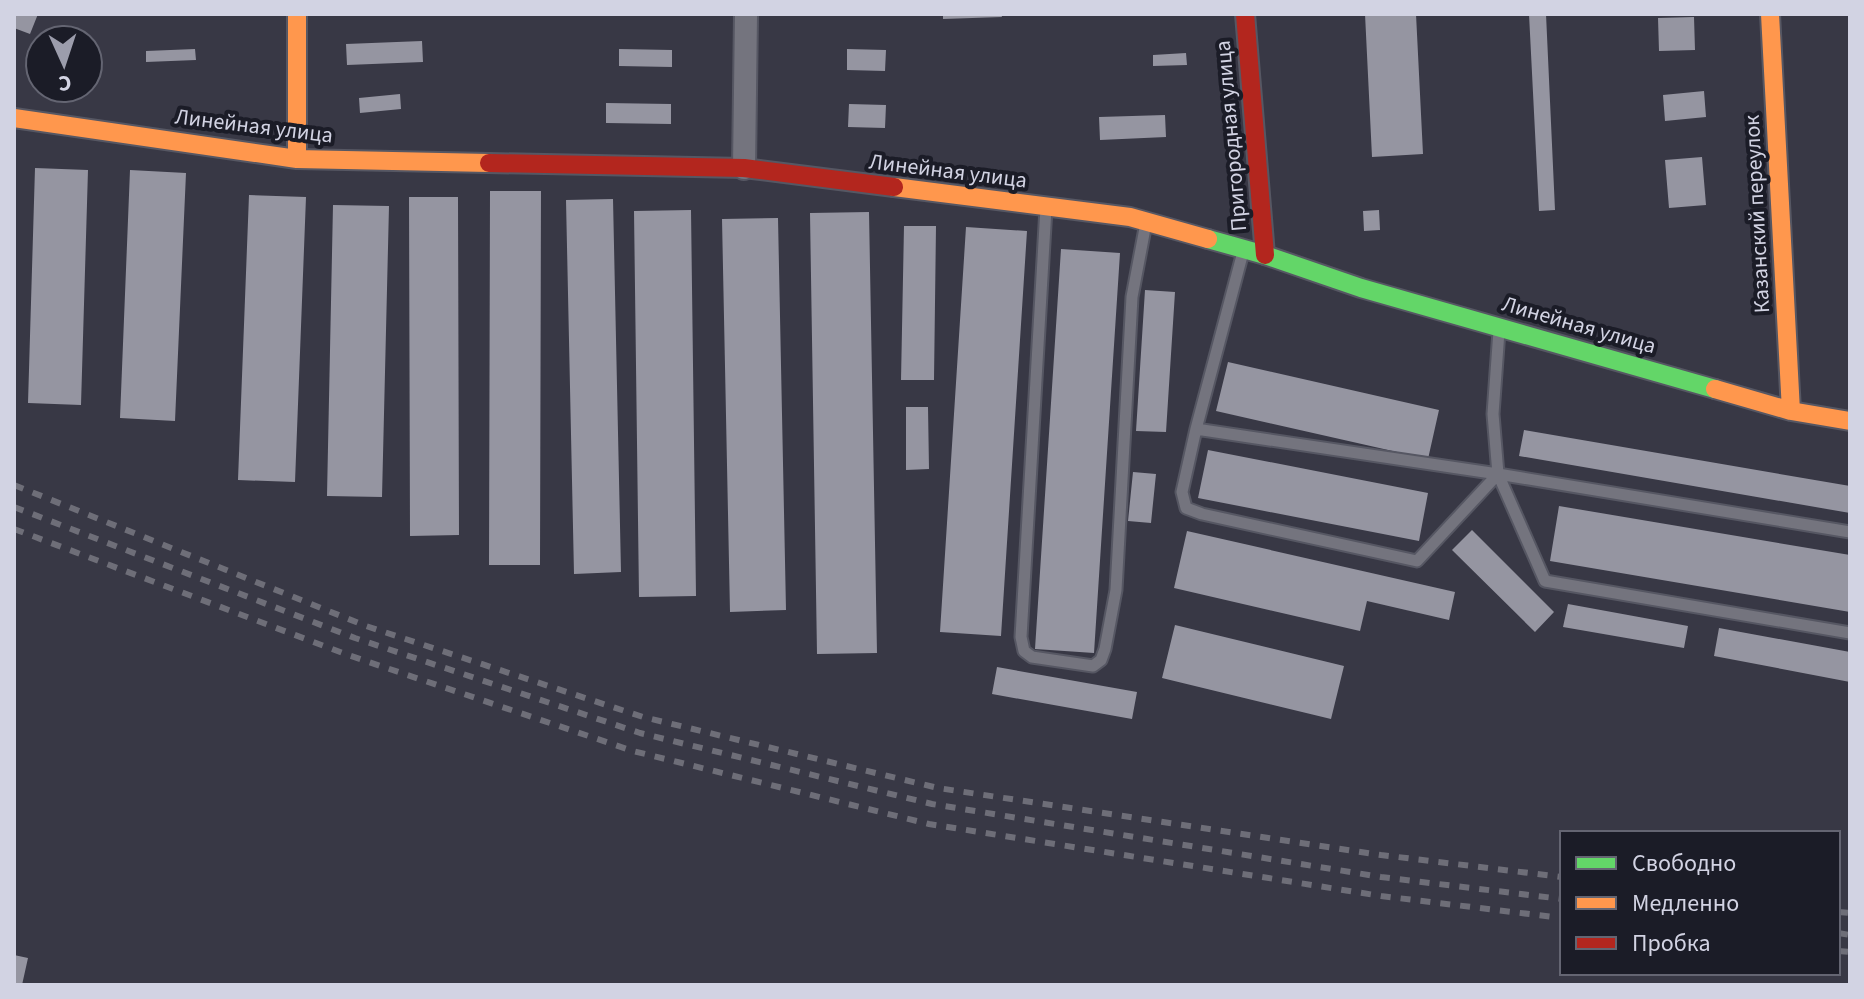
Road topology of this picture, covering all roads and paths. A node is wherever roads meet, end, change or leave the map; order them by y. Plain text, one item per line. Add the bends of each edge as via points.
1 (297, 14) edge
2 (746, 14) edge
3 (1245, 14) edge
4 (1770, 14) edge
5 (14, 118) edge
6 (297, 159) junction
7 (744, 168) junction
8 (1046, 207) junction
9 (1146, 222) junction
10 (1244, 249) junction
11 (1265, 255) junction
12 (1500, 327) junction
13 (1791, 411) junction
14 (1850, 421) edge
15 (1196, 429) junction
16 (1498, 474) junction
17 (1850, 532) edge
18 (1850, 633) edge

1 - 6 street
2 - 7 street
3 - 11 street, Пригородная улица
4 - 13 street, Казанский переулок
5 - 6 street, Линейная улица
6 - 7 street, Линейная улица
7 - 8 street, Линейная улица
8 - 9 street, Линейная улица
8 - 9 lane via 1021,637 1024,651 1032,657 1093,666 1105,649 1116,590 1132,297
9 - 10 street, Линейная улица
10 - 11 street, Линейная улица
10 - 15 lane
11 - 12 street, Линейная улица
12 - 13 street, Линейная улица
12 - 16 lane via 1493,414
13 - 14 street, Линейная улица
15 - 16 lane
15 - 16 lane via 1182,492 1186,508 1417,561
16 - 17 lane
16 - 18 lane via 1545,581

